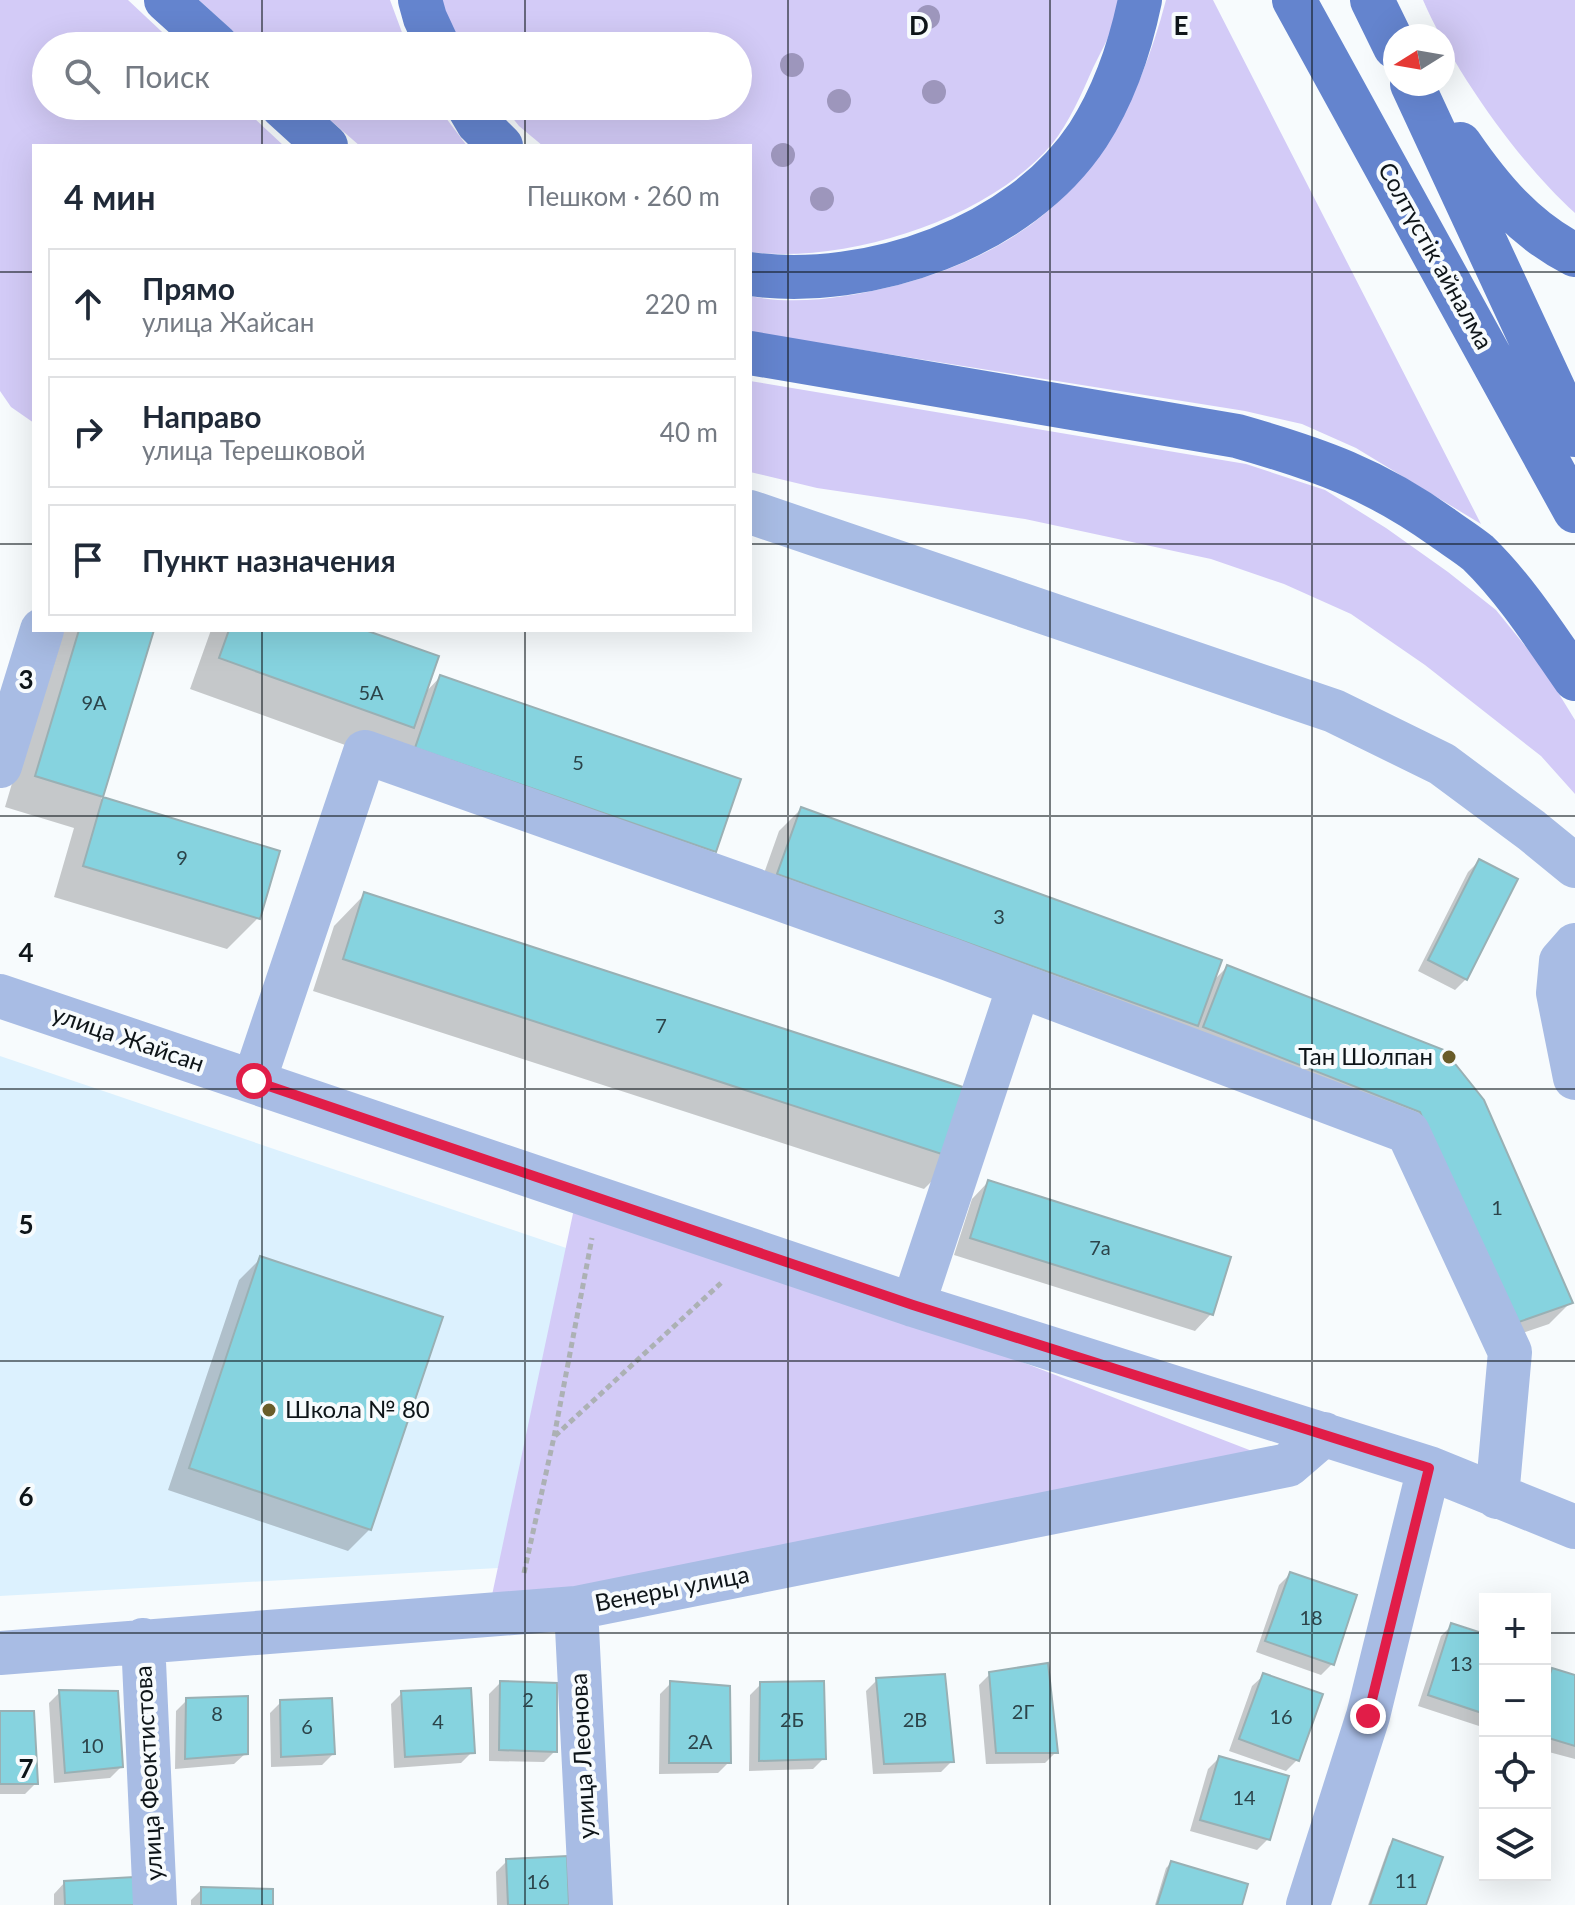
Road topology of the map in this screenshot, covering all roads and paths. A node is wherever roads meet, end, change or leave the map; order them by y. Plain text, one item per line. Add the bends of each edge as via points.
1 (166, 0) edge
2 (420, 0) edge
3 (1140, 0) edge
4 (1294, 0) edge
5 (1372, 0) edge
6 (1384, 24) edge
7 (201, 32) edge
8 (432, 32) edge
9 (1418, 96) edge
10 (1427, 96) edge
11 (297, 120) edge
12 (476, 120) edge
13 (324, 144) edge
14 (499, 144) edge
15 (1575, 255) edge
16 (752, 274) edge
17 (752, 353) edge
18 (1575, 435) edge
19 (1575, 511) edge
20 (752, 513) edge
21 (41, 632) edge
22 (1575, 679) edge
23 (0, 766) edge
24 (1575, 866) edge
25 (1575, 945) edge
26 (1019, 986) junction
27 (0, 996) edge
28 (1575, 1078) edge
29 (254, 1081) junction
30 (600, 1198) junction
31 (756, 1251) junction
32 (913, 1305) junction
33 (1324, 1434) junction
34 (554, 1437) junction
35 (1429, 1468) junction
36 (1497, 1497) junction
37 (1574, 1525) edge
38 (576, 1608) junction
39 (516, 1612) junction
40 (143, 1640) junction
41 (0, 1653) edge
42 (155, 1905) edge
43 (591, 1905) edge
44 (1308, 1905) edge

1 - 7 main road
2 - 8 main road
3 - 16 main road via 1116,85 1087,136 1056,174 1022,202 938,249 889,265 779,278
4 - 19 main road, Солтүстік айналма
5 - 6 main road
9 - 18 main road, Солтүстік айналма
10 - 15 main road via 1511,210
11 - 13 main road
12 - 14 main road
17 - 22 main road via 1237,436 1363,478 1476,552 1520,601
20 - 24 street via 1334,711 1442,764
21 - 23 street
25 - 28 street via 1561,961 1558,993
26 - 29 street via 365,752
26 - 32 street
26 - 36 street via 1408,1132 1510,1352
27 - 29 street, улица Жайсан
29 - 30 street, улица Жайсан
30 - 31 street, улица Жайсан
30 - 34 path
31 - 32 street, улица Жайсан
31 - 34 path
32 - 33 street, улица Жайсан
33 - 35 street, улица Жайсан
33 - 38 street, Венеры улица via 1288,1465
34 - 39 path
35 - 36 street, улица Жайсан
35 - 44 street via 1368,1716
36 - 37 street, улица Жайсан
38 - 39 street, Венеры улица
38 - 43 street, улица Леонова
39 - 40 street, Венеры улица
40 - 41 street, Венеры улица
40 - 42 street, улица Феоктистова

